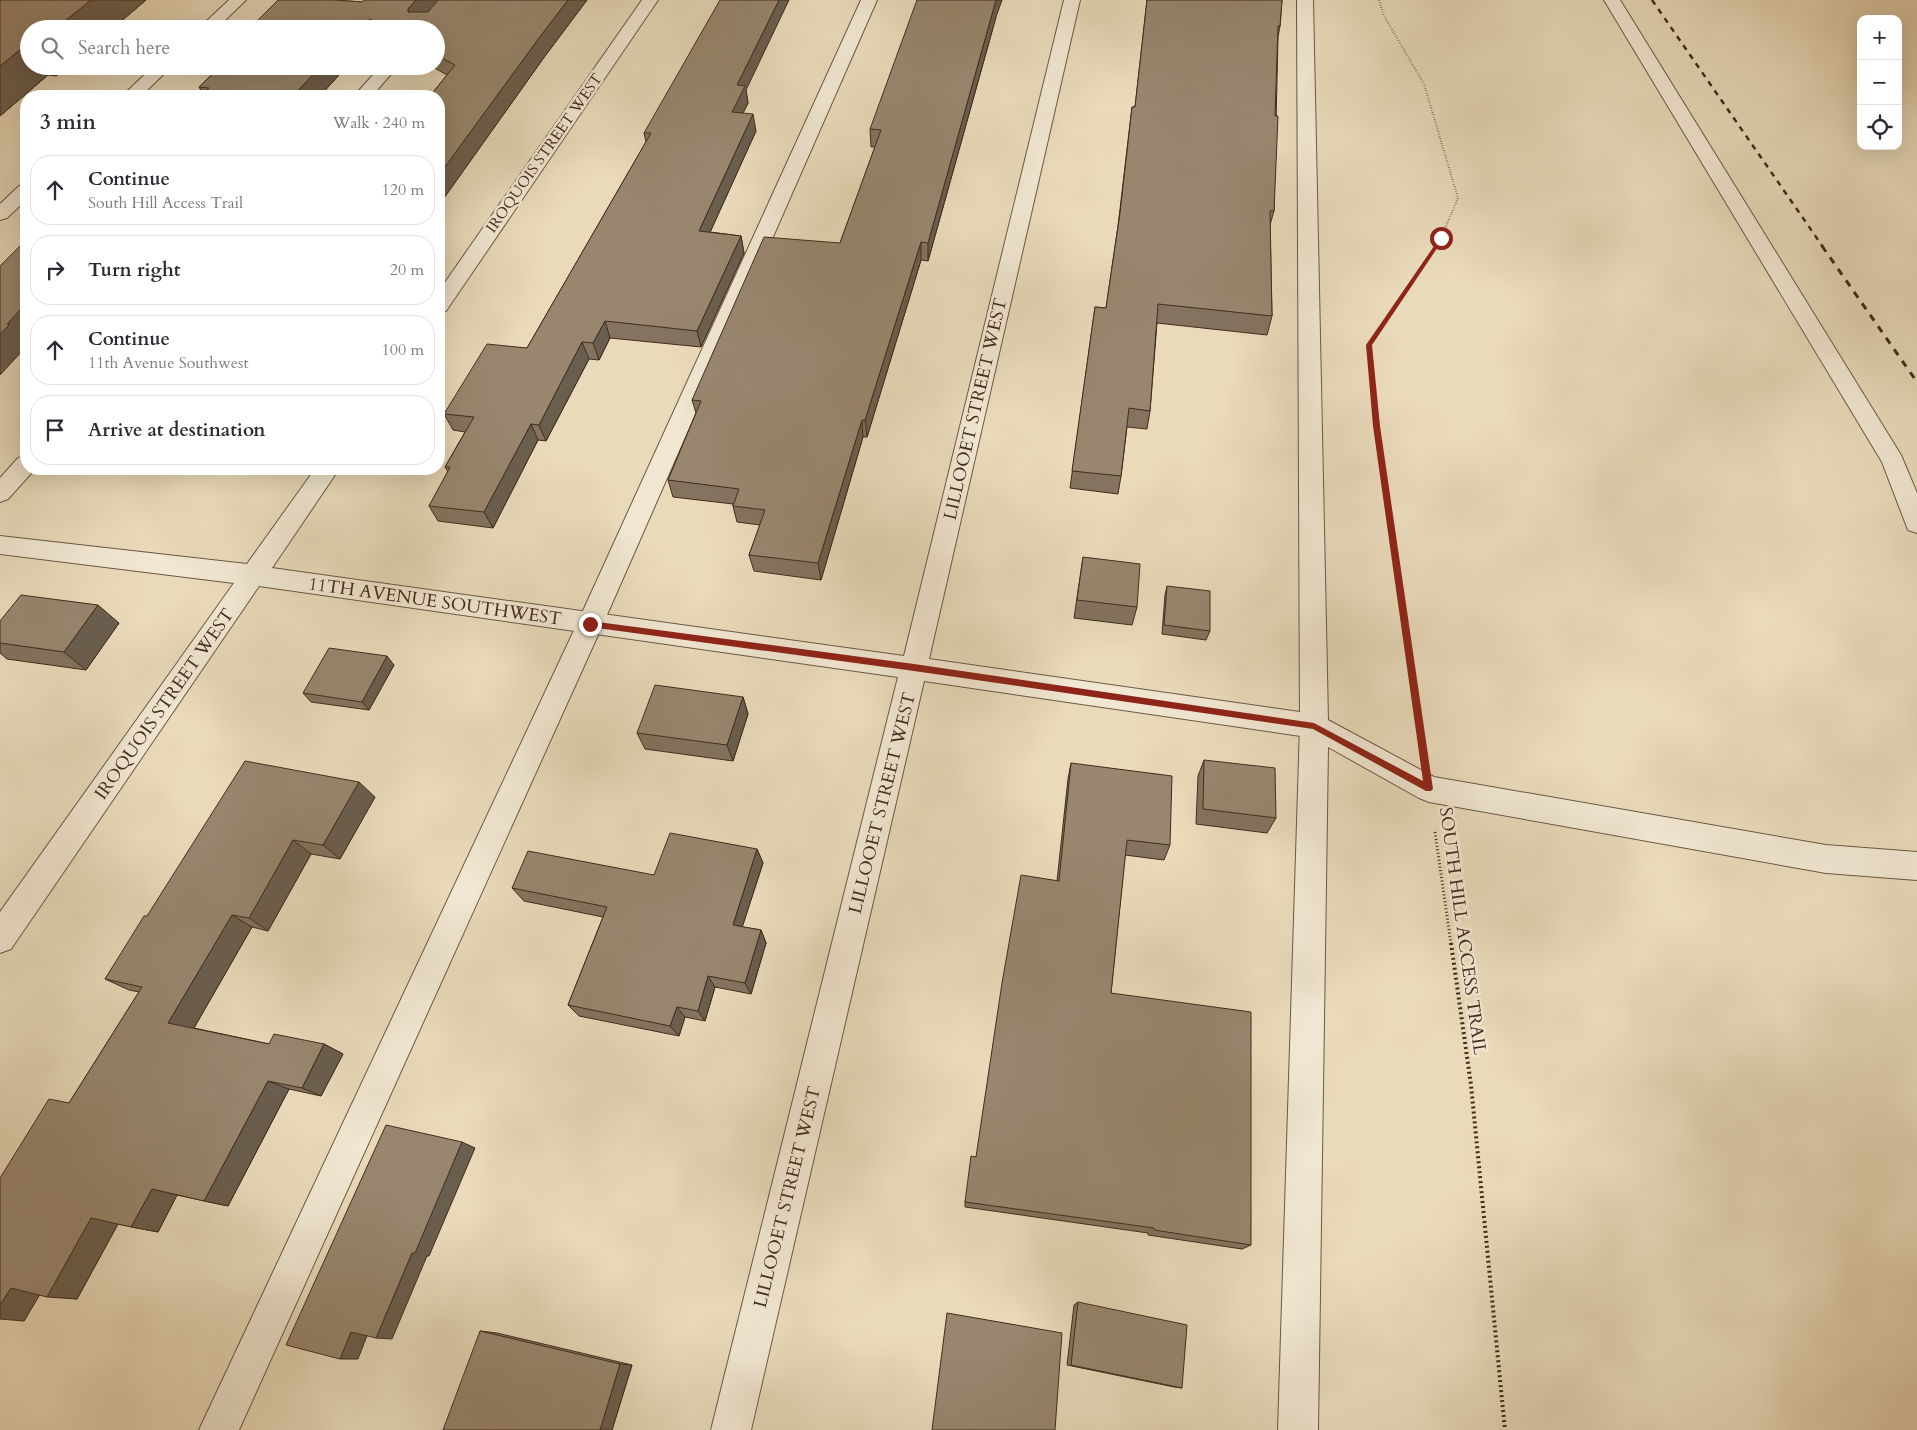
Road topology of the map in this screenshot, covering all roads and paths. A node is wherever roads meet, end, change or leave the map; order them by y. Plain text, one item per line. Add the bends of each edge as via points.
1 (238, 0) edge
2 (650, 0) edge
3 (869, 0) edge
4 (1072, 0) edge
5 (1305, 0) edge
6 (1379, 0) edge
7 (1612, 0) edge
8 (216, 20) edge
9 (154, 75) edge
10 (382, 75) edge
11 (138, 90) edge
12 (368, 90) edge
13 (20, 196) edge
14 (0, 214) edge
15 (445, 297) edge
16 (20, 471) edge
17 (323, 475) edge
18 (0, 493) edge
19 (1917, 524) edge
20 (0, 545) edge
21 (253, 575) junction
22 (590, 624) junction
23 (914, 668) junction
24 (1314, 726) junction
25 (1428, 789) junction
26 (1917, 866) edge
27 (0, 938) edge
28 (219, 1430) edge
29 (731, 1430) edge
30 (1298, 1430) edge
31 (1505, 1430) edge

1 - 8 street
2 - 15 street, IROQUOIS STREET WEST
3 - 22 street
4 - 23 street, LILLOOET STREET WEST
5 - 24 street
6 - 25 path, SOUTH HILL ACCESS TRAIL via 1384,16 1424,84 1458,198 1441,238 1369,345 1376,426
7 - 19 street via 1893,460
9 - 11 street
10 - 12 street
13 - 14 street
16 - 18 street
17 - 21 street, IROQUOIS STREET WEST
20 - 21 street, 11TH AVENUE SOUTHWEST
21 - 22 street, 11TH AVENUE SOUTHWEST
21 - 27 street, IROQUOIS STREET WEST
22 - 23 street, 11TH AVENUE SOUTHWEST
22 - 28 street
23 - 24 street, 11TH AVENUE SOUTHWEST
23 - 29 street, LILLOOET STREET WEST
24 - 25 street
24 - 30 street
25 - 26 street via 1826,859
25 - 31 path, SOUTH HILL ACCESS TRAIL via 1471,1085

